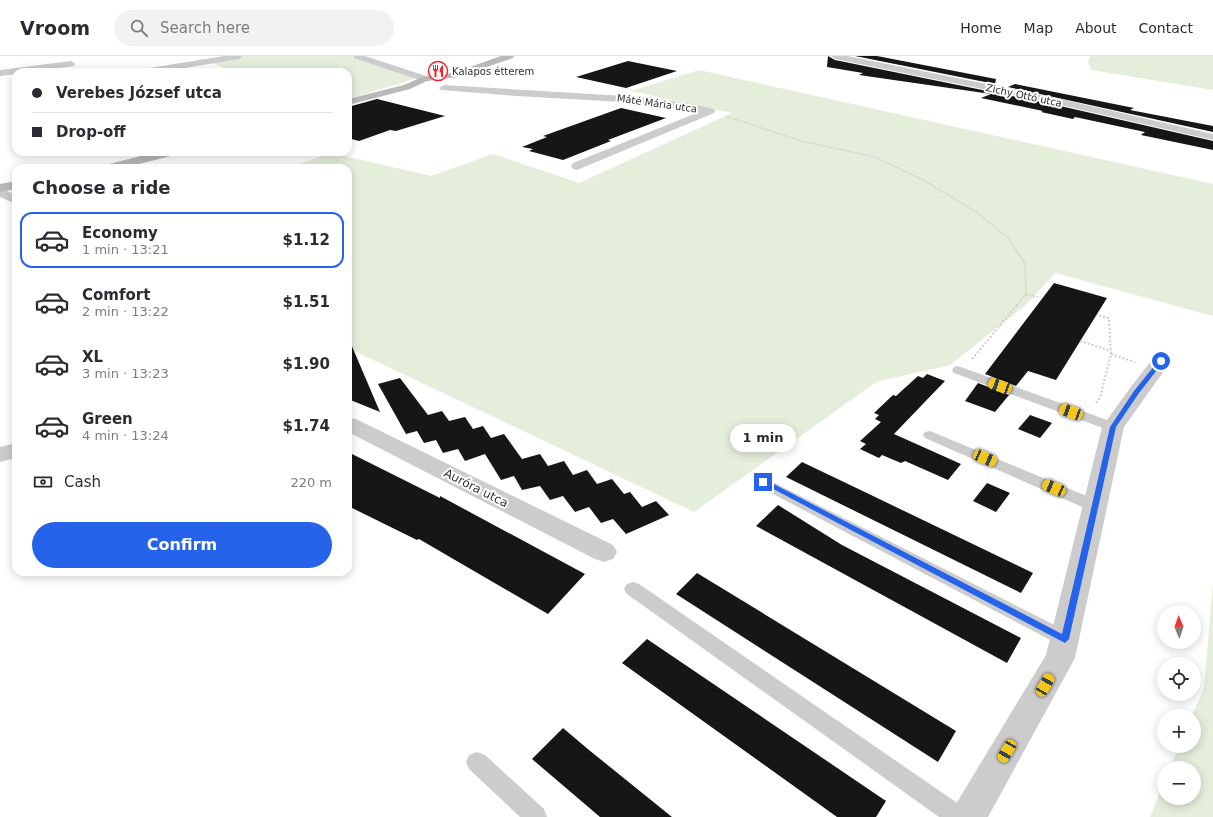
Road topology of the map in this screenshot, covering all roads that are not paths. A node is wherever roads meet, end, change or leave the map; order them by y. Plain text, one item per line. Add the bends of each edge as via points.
1 (61, 56) edge
2 (239, 56) edge
3 (357, 56) edge
4 (510, 56) edge
5 (835, 56) edge
6 (204, 62) junction
7 (487, 63) junction
8 (53, 68) edge
9 (168, 68) edge
10 (218, 68) edge
11 (12, 72) edge
12 (0, 73) edge
13 (460, 82) junction
14 (427, 84) junction
15 (444, 88) junction
16 (507, 93) junction
17 (352, 101) edge
18 (1213, 137) edge
19 (156, 156) edge
20 (152, 157) joint
21 (125, 164) edge
22 (577, 166) dead end
23 (12, 186) edge
24 (0, 188) edge
25 (0, 192) edge
26 (12, 198) edge
27 (1161, 361) dead end
28 (963, 367) road end
29 (352, 426) edge
30 (1113, 427) junction
31 (930, 435) dead end
32 (12, 451) edge
33 (0, 455) edge
34 (763, 482) dead end
35 (1095, 506) junction
36 (604, 552) dead end
37 (633, 588) dead end
38 (1065, 639) junction
39 (477, 762) dead end
40 (536, 817) edge
41 (958, 817) edge
42 (969, 817) edge

1 - 8 street via 74,66
2 - 6 street
3 - 14 street
4 - 7 street
5 - 18 street, Zichy Ottó utca via 1056,101
6 - 9 street
6 - 10 street
7 - 13 street via 465,76
7 - 14 street
11 - 12 street
13 - 14 street via 452,78
13 - 15 street via 456,86
13 - 16 street, Máté Mária utca
14 - 15 street
14 - 17 street
15 - 16 street, Máté Mária utca
16 - 22 street, Máté Mária utca via 620,97 710,111
19 - 20 street
20 - 21 street
23 - 24 street
25 - 26 street
27 - 30 street
28 - 30 lane
29 - 36 street, Auróra utca
30 - 35 street
31 - 35 lane
32 - 33 street
34 - 38 lane
35 - 38 street
37 - 41 lane
38 - 42 street via 1060,658
39 - 40 lane

